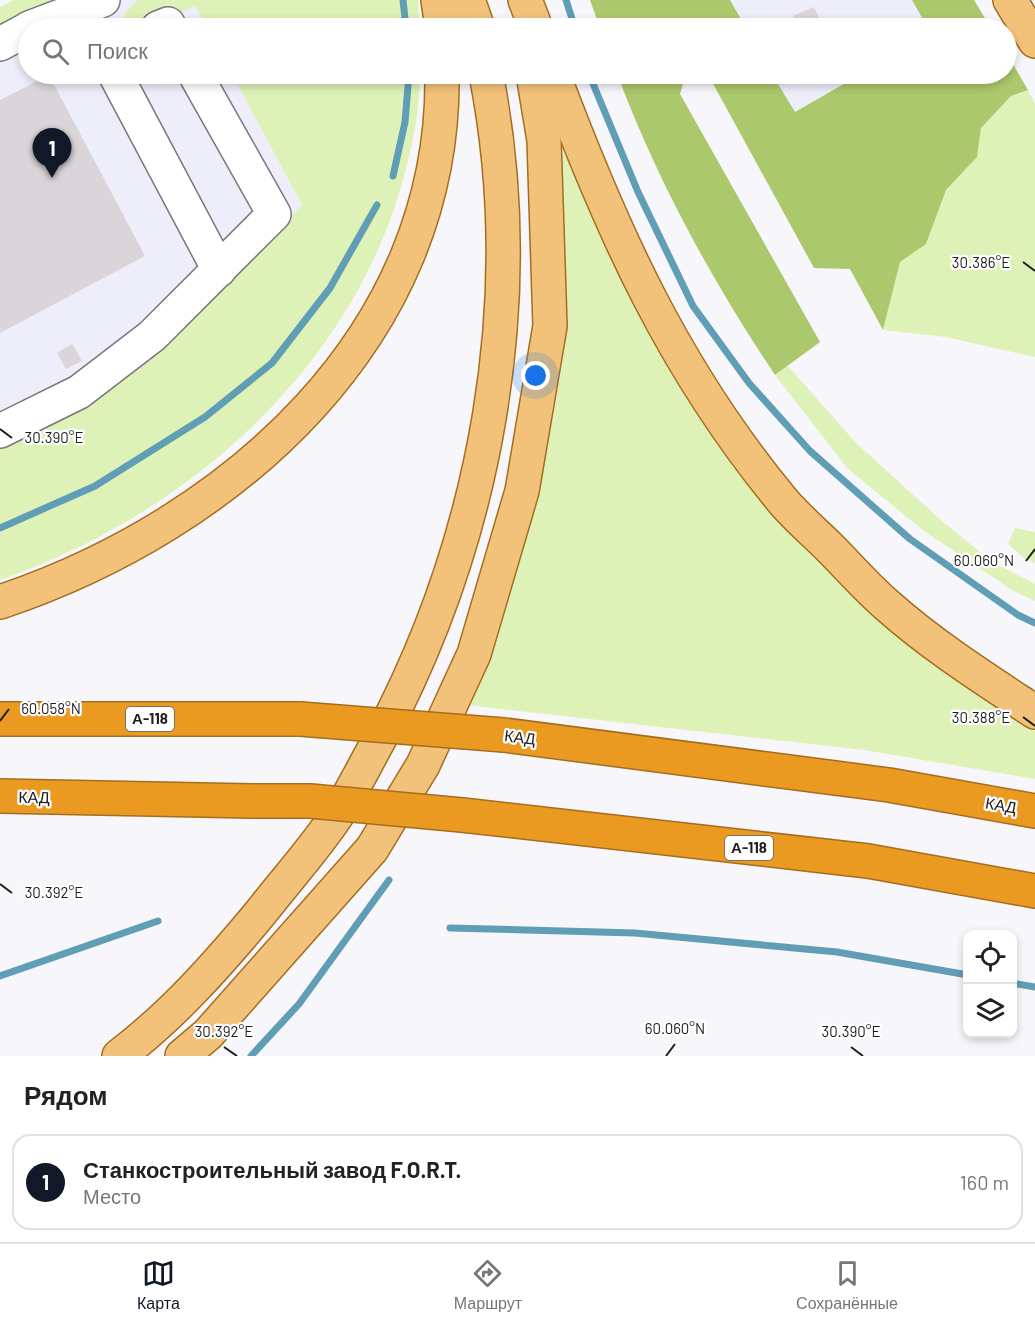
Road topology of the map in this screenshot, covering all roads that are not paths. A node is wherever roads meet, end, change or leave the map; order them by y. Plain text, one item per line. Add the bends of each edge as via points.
1 (438, 0) edge
2 (468, 0) edge
3 (524, 0) edge
4 (1010, 0) edge
5 (99, 11) edge
6 (72, 18) edge
7 (441, 18) edge
8 (474, 18) edge
9 (525, 18) edge
10 (532, 18) edge
11 (18, 35) edge
12 (1035, 41) edge
13 (0, 44) edge
14 (120, 84) edge
15 (201, 84) edge
16 (441, 84) edge
17 (488, 84) edge
18 (535, 84) edge
19 (557, 84) edge
20 (219, 270) junction
21 (4, 420) edge
22 (0, 602) edge
23 (1035, 712) edge
24 (0, 719) edge
25 (0, 796) edge
26 (1035, 811) edge
27 (1035, 891) edge
28 (119, 1056) edge
29 (182, 1056) edge

1 - 7 main road
2 - 8 main road
3 - 9 main road
3 - 10 main road
4 - 12 main road
5 - 6 lane
11 - 13 lane
14 - 20 lane
15 - 20 lane via 274,214
16 - 22 main road via 438,150 419,225 370,325 309,407 240,475 179,518 130,547
17 - 28 main road via 495,118 502,225 495,377 473,500 425,647 337,814 234,945 181,1002
18 - 29 main road via 544,140 550,326 522,491 474,654 423,765 372,849 224,1016
19 - 23 main road via 633,268 678,354 728,429 783,501 888,606 977,674
20 - 21 lane via 152,336 79,392
24 - 26 highway, КАД / А-118, bridge via 300,719 504,735 889,785
25 - 27 highway, КАД / А-118, bridge via 310,801 868,861

